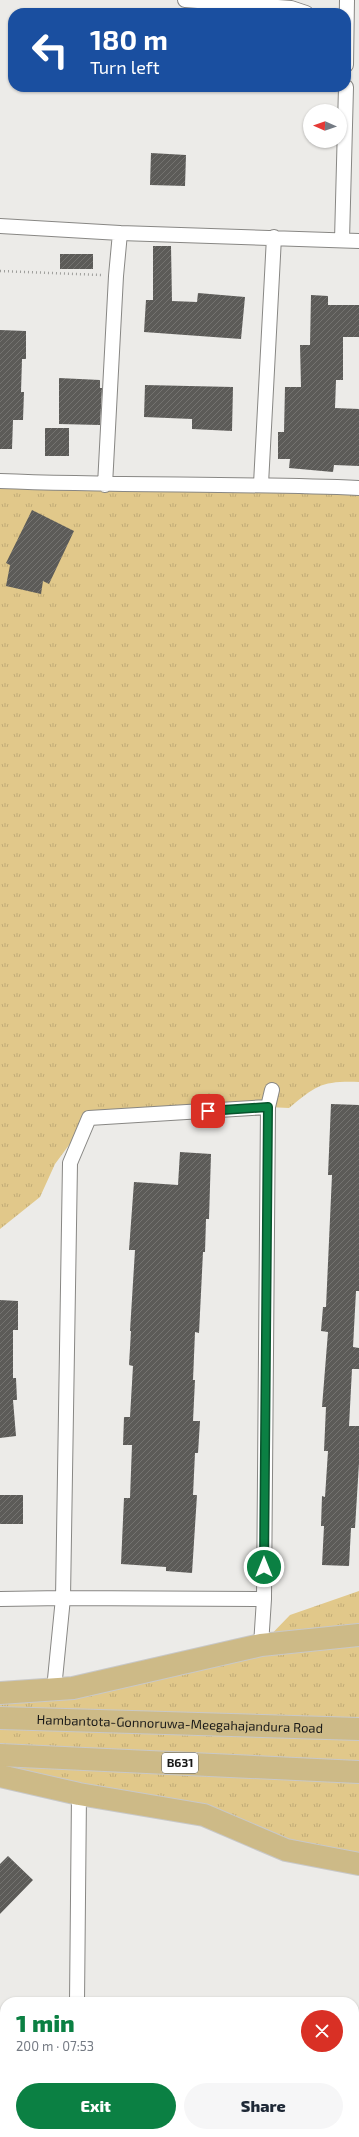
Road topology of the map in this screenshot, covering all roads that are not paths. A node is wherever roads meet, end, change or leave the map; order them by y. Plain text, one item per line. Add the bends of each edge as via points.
1 (185, 0) edge
2 (291, 8) edge
3 (346, 92) edge
4 (0, 226) edge
5 (120, 233) junction
6 (274, 237) junction
7 (342, 240) junction
8 (359, 241) edge
9 (0, 481) edge
10 (261, 484) junction
11 (105, 485) junction
12 (359, 488) edge
13 (272, 1090) dead end
14 (268, 1107) junction
15 (63, 1598) junction
16 (0, 1599) edge
17 (264, 1599) junction
18 (359, 1635) edge
19 (261, 1645) junction
20 (54, 1689) junction
21 (0, 1693) edge
22 (0, 1718) edge
23 (359, 1730) edge
24 (0, 1755) edge
25 (359, 1772) edge
26 (0, 1776) edge
27 (79, 1794) junction
28 (359, 1864) edge
29 (77, 1997) edge

1 - 2 street
3 - 7 street
4 - 5 street
5 - 6 street
5 - 11 street
6 - 7 street
6 - 10 street
7 - 8 street
9 - 11 street
10 - 11 street
10 - 12 street
13 - 14 street
14 - 15 street via 89,1118 86,1124 70,1163
14 - 17 street
15 - 16 street
15 - 17 street
15 - 20 street
17 - 19 street
18 - 19 main road
19 - 20 main road via 73,1688
20 - 21 main road
22 - 23 main road, Hambantota-Gonnoruwa-Meegahajandura Road
24 - 25 main road, B631
26 - 27 main road
27 - 28 main road via 204,1815 286,1850
27 - 29 street

